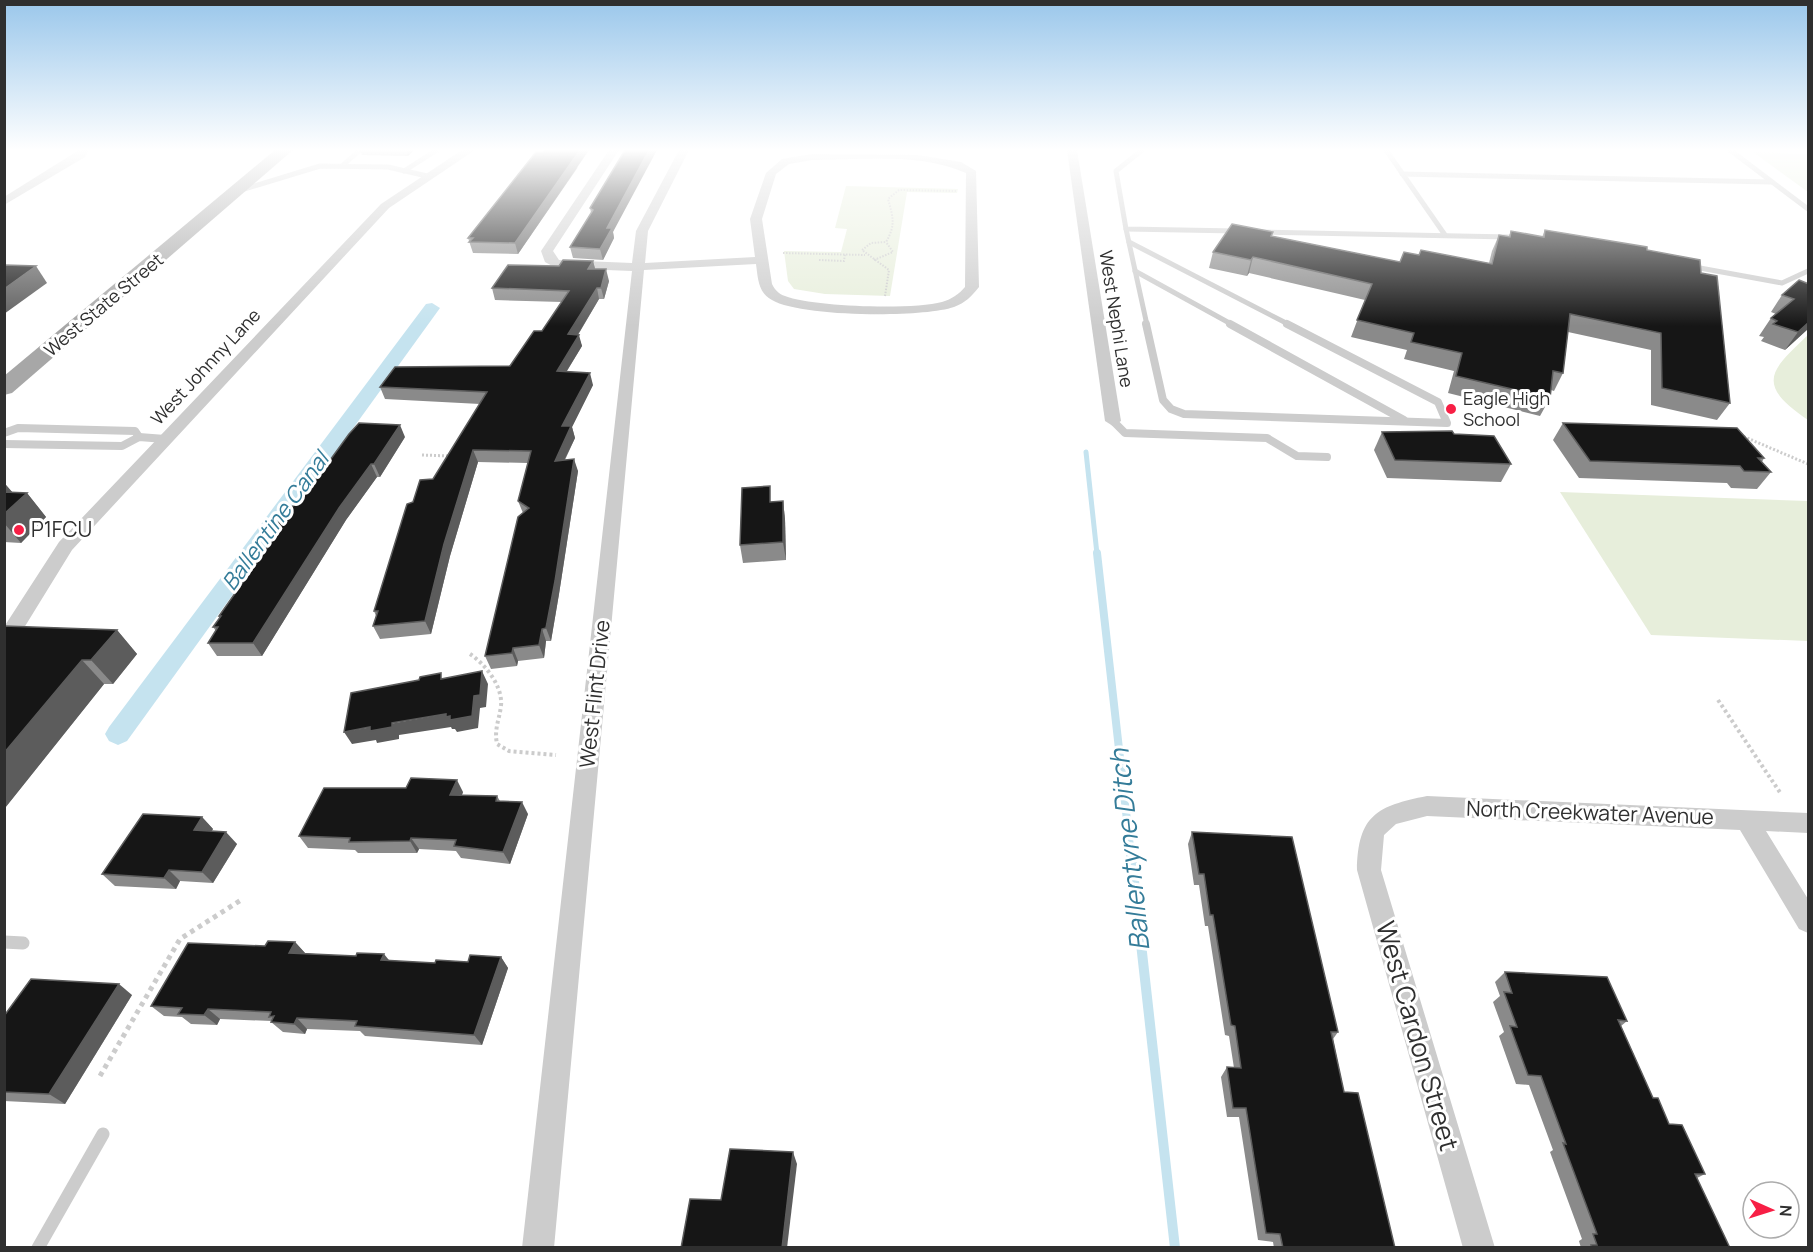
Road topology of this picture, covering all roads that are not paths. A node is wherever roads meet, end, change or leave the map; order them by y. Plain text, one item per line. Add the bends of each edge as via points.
1 (219, 208) edge
2 (383, 208) edge
3 (575, 208) edge
4 (654, 208) edge
5 (759, 208) edge
6 (973, 208) edge
7 (1081, 208) edge
8 (1122, 208) edge
9 (1426, 208) edge
10 (1126, 229) junction
11 (1245, 231) edge
12 (1256, 232) edge
13 (1445, 236) junction
14 (1522, 237) edge
15 (1129, 242) junction
16 (763, 260) junction
17 (1682, 265) edge
18 (638, 267) junction
19 (1135, 271) junction
20 (1809, 271) edge
21 (4, 388) edge
22 (1113, 421) joint
23 (1406, 421) junction
24 (4, 434) edge
25 (139, 437) junction
26 (165, 439) junction
27 (4, 444) edge
28 (1327, 457) dead end
29 (4, 644) edge
30 (1746, 820) junction
31 (1809, 823) edge
32 (1376, 825) joint
33 (1809, 921) edge
34 (4, 942) edge
35 (23, 943) dead end
36 (103, 1134) dead end
37 (38, 1248) edge
38 (538, 1248) edge
39 (1479, 1248) edge

1 - 21 main road, West State Street
2 - 26 street, West Johnny Lane
3 - 18 street via 547,251 549,259 556,264
4 - 18 street, West Flint Drive via 642,231
5 - 16 street via 756,219
6 - 16 street via 972,287 955,302 924,309 808,305 769,292
7 - 22 street, West Nephi Lane
8 - 10 lane
9 - 13 lane
10 - 11 lane
10 - 15 lane
12 - 13 lane
13 - 14 lane
15 - 19 lane
15 - 23 lane via 1438,402 1447,423
16 - 18 street
17 - 20 lane via 1782,283
18 - 38 street, West Flint Drive
19 - 23 lane
19 - 23 lane via 1163,400 1171,409 1184,414
22 - 28 lane via 1125,433 1267,438 1297,456
24 - 25 lane via 29,428 135,431
25 - 26 lane
25 - 27 lane via 122,446
26 - 29 street, West Johnny Lane via 64,546
30 - 31 street, North Creekwater Avenue
30 - 32 street, North Creekwater Avenue via 1427,806 1396,812
30 - 33 street
32 - 39 street, West Cardon Street via 1368,843 1369,870
34 - 35 lane
36 - 37 lane

